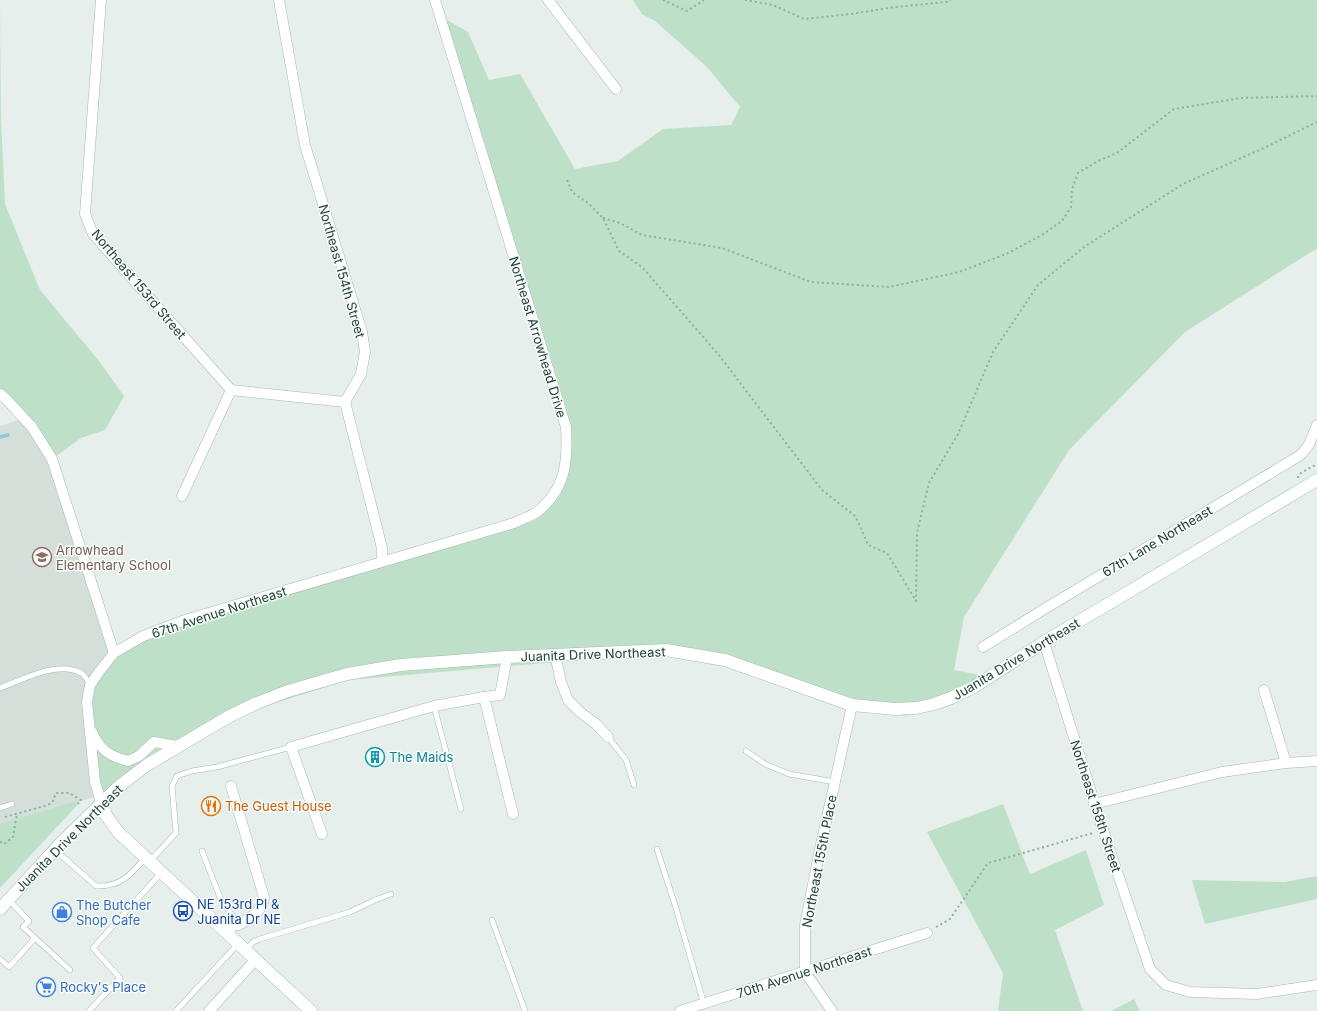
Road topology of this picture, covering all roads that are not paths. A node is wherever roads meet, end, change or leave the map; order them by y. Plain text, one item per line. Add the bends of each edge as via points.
1 (101, 0) edge
2 (279, 0) edge
3 (435, 0) edge
4 (548, 0) edge
5 (616, 89) dead end
6 (231, 390) junction
7 (0, 394) edge
8 (345, 402) junction
9 (1317, 425) edge
10 (1317, 480) edge
11 (182, 496) dead end
12 (382, 561) junction
13 (1044, 642) junction
14 (983, 647) dead end
15 (114, 653) junction
16 (555, 654) junction
17 (507, 657) junction
18 (90, 685) junction
19 (0, 688) edge
20 (1264, 690) dead end
21 (484, 696) junction
22 (852, 705) junction
23 (434, 706) junction
24 (89, 726) junction
25 (608, 737) joint
26 (177, 746) junction
27 (291, 747) junction
28 (746, 751) dead end
29 (1317, 761) edge
30 (1286, 763) junction
31 (835, 782) junction
32 (634, 785) dead end
33 (231, 786) dead end
34 (101, 802) junction
35 (12, 804) dead end
36 (1094, 804) junction
37 (0, 808) edge
38 (461, 809) dead end
39 (513, 814) dead end
40 (322, 834) dead end
41 (657, 849) dead end
42 (55, 850) junction
43 (202, 851) dead end
44 (148, 859) junction
45 (162, 872) junction
46 (391, 894) dead end
47 (9, 899) junction
48 (0, 909) edge
49 (492, 920) dead end
50 (239, 925) junction
51 (228, 933) junction
52 (927, 933) road end
53 (35, 938) junction
54 (242, 947) junction
55 (0, 959) edge
56 (256, 959) junction
57 (70, 970) dead end
58 (805, 972) junction
59 (1317, 985) edge
60 (704, 1004) junction
61 (89, 1011) edge
62 (176, 1011) edge
63 (209, 1011) edge
64 (312, 1011) edge
65 (525, 1011) edge
66 (680, 1011) edge
67 (832, 1011) edge

1 - 6 street, Northeast 153rd Street via 85,214 93,234
2 - 8 street, Northeast 154th Street via 305,145 363,339 365,352 361,374
3 - 12 street, Northeast Arrowhead Drive via 566,427 568,450 565,470 559,484 550,500 536,512 514,523
4 - 5 street
6 - 8 street
6 - 11 street
7 - 15 street via 32,427 52,459
8 - 12 street via 382,548
9 - 14 street, 67th Lane Northeast via 1311,443 1300,456
10 - 13 main road, Juanita Drive Northeast
12 - 15 street, 67th Avenue Northeast via 185,620 143,636
13 - 22 main road, Juanita Drive Northeast via 974,687 934,704 896,709
13 - 36 street, Northeast 158th Street
15 - 18 street, 67th Avenue Northeast
16 - 17 main road, Juanita Drive Northeast
16 - 22 main road, Juanita Drive Northeast via 666,650 725,660
16 - 25 street via 568,700
17 - 21 street via 500,695
17 - 26 main road, Juanita Drive Northeast via 401,665 347,674 257,703
18 - 19 lane via 83,673 59,669 38,673
18 - 24 street, 67th Avenue Northeast via 87,702
20 - 30 street
21 - 23 street
21 - 39 street
22 - 31 street, Northeast 155th Place
23 - 27 street
23 - 38 lane
24 - 26 street, 67th Avenue Northeast via 97,744 110,755 128,761 139,756 154,742
24 - 34 street, 67th Avenue Northeast via 95,782
25 - 32 lane via 626,760
26 - 34 main road, Juanita Drive Northeast
27 - 40 street
27 - 44 lane via 177,776 172,786 176,833
28 - 31 lane via 765,764 789,774
29 - 30 street
30 - 36 street via 1222,772
31 - 58 street, Northeast 155th Place via 805,925
33 - 50 street via 264,897 263,906
34 - 42 main road, Juanita Drive Northeast
34 - 44 main road via 106,815 118,832
35 - 37 lane
36 - 59 street, Northeast 158th Street via 1150,969 1166,984 1190,992 1257,994
41 - 60 lane
42 - 44 lane via 96,886 104,886 128,877
42 - 47 main road, Juanita Drive Northeast
43 - 50 lane via 221,900
44 - 45 main road
45 - 51 main road
45 - 61 lane via 93,948 120,978
46 - 54 lane via 350,912 260,939
47 - 48 main road, Juanita Drive Northeast
47 - 53 lane via 29,921 23,927
49 - 65 lane
50 - 51 street via 234,925
51 - 54 main road
52 - 58 street, 70th Avenue Northeast
53 - 55 lane via 8,967
53 - 57 lane
54 - 56 main road
54 - 62 lane
56 - 63 street
56 - 64 main road
58 - 60 street, 70th Avenue Northeast
58 - 67 street
60 - 66 street, 70th Avenue Northeast

